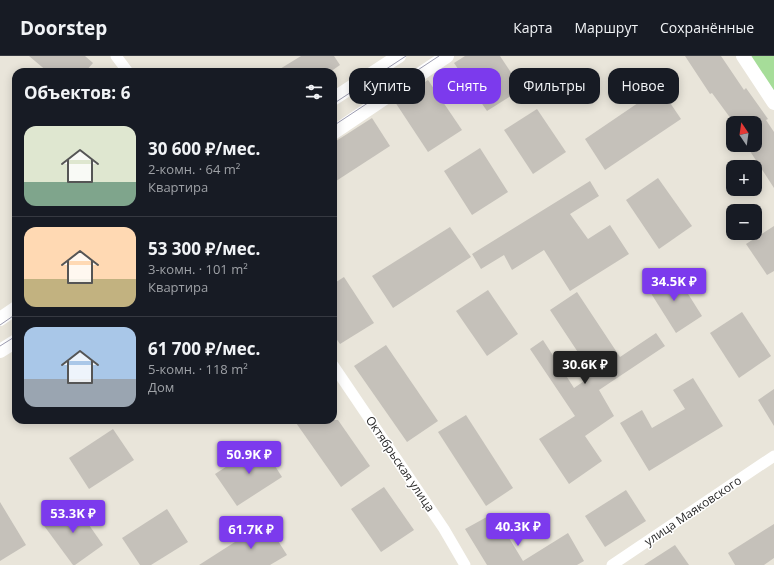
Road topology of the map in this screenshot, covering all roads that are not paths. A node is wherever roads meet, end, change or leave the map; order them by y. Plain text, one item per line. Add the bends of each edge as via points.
1 (116, 56) edge
2 (399, 56) edge
3 (447, 56) edge
4 (743, 56) edge
5 (125, 68) edge
6 (337, 96) edge
7 (774, 103) edge
8 (337, 130) edge
9 (12, 311) edge
10 (0, 319) edge
11 (12, 344) edge
12 (0, 351) edge
13 (337, 371) edge
14 (774, 456) edge
15 (465, 565) edge
16 (612, 565) edge

1 - 5 street
2 - 6 street
3 - 8 street
4 - 7 street
9 - 10 street
11 - 12 street
13 - 15 street, Октябрьская улица via 444,529
14 - 16 street, улица Маяковского

